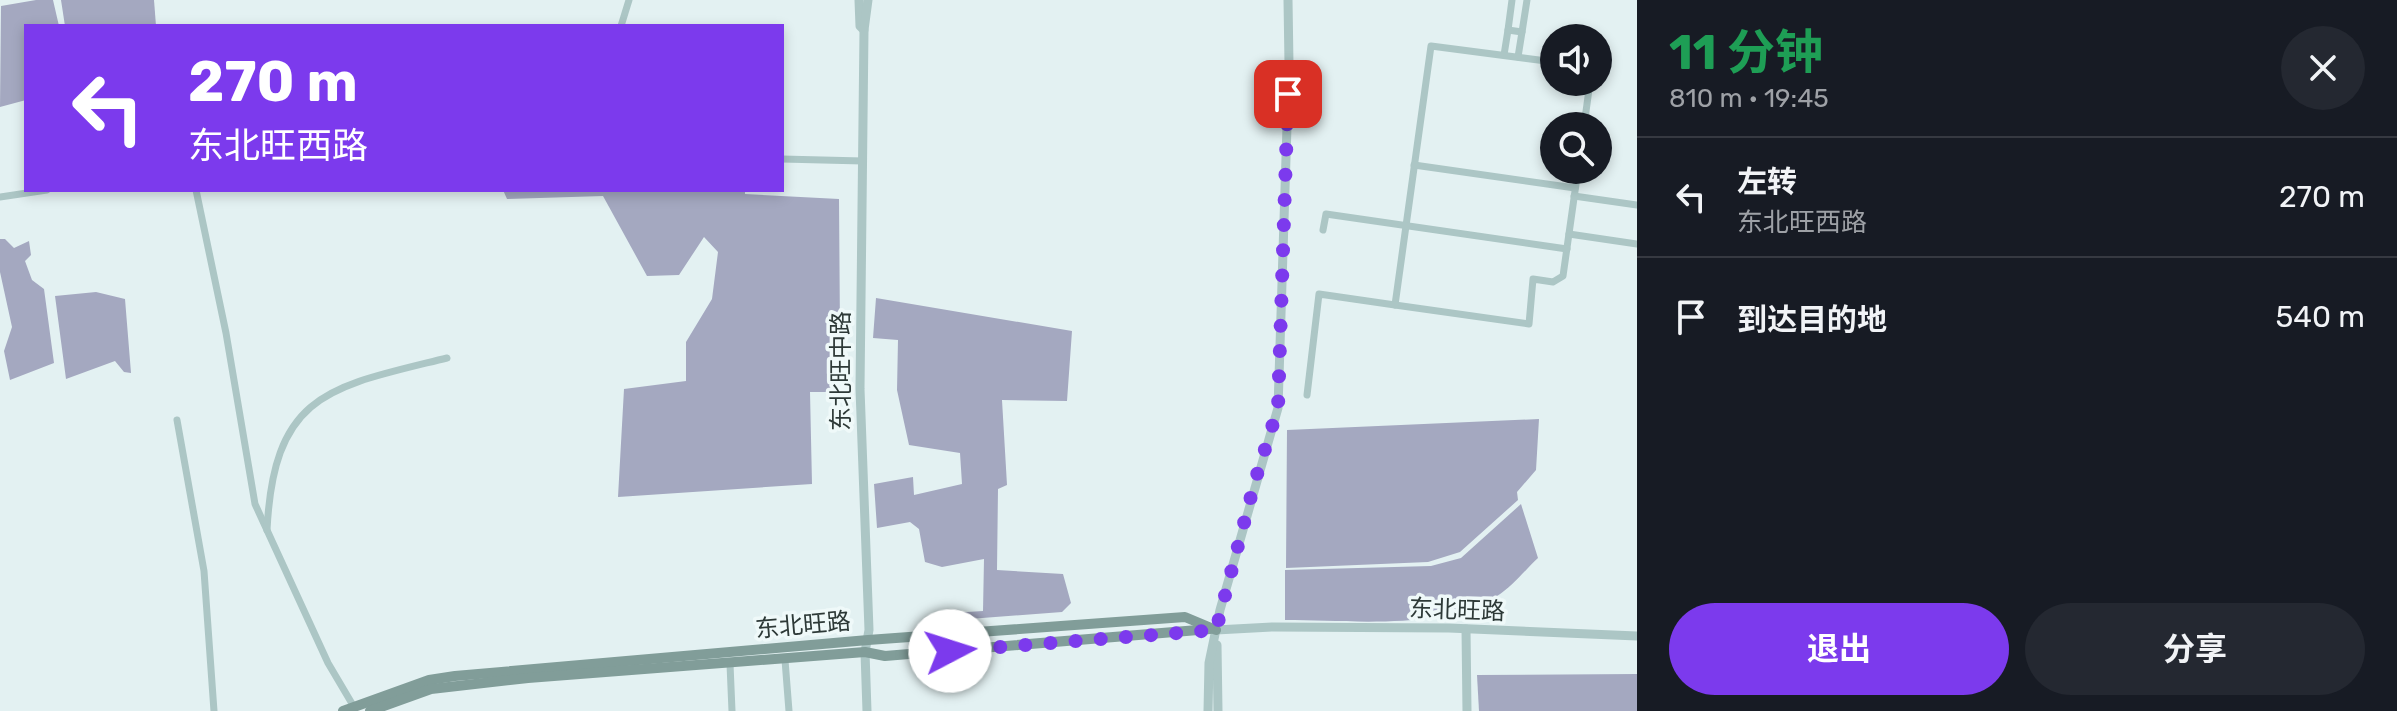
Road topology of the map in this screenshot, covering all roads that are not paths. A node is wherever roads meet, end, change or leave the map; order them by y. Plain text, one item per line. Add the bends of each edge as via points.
1 (629, 0) edge
2 (859, 0) edge
3 (868, 0) edge
4 (1288, 0) edge
5 (1512, 0) edge
6 (1527, 0) edge
7 (622, 24) edge
8 (864, 30) junction
9 (1508, 30) junction
10 (1522, 32) junction
11 (1504, 55) junction
12 (1518, 57) junction
13 (1540, 60) edge
14 (784, 159) edge
15 (863, 161) junction
16 (1414, 165) junction
17 (1576, 184) edge
18 (34, 192) edge
19 (196, 192) edge
20 (1575, 192) junction
21 (0, 197) edge
22 (1637, 205) edge
23 (1406, 226) junction
24 (1323, 230) dead end
25 (1569, 234) junction
26 (1637, 244) edge
27 (1567, 249) junction
28 (1395, 305) junction
29 (447, 358) dead end
30 (1307, 395) dead end
31 (177, 420) dead end
32 (266, 532) junction
33 (1466, 629) junction
34 (1216, 630) junction
35 (1637, 636) edge
36 (868, 640) junction
37 (865, 652) junction
38 (785, 660) junction
39 (730, 664) junction
40 (404, 700) edge
41 (349, 709) edge
42 (214, 711) edge
43 (370, 711) edge
44 (732, 711) edge
45 (789, 711) edge
46 (867, 711) edge
47 (1208, 711) edge
48 (1218, 711) edge
49 (1467, 711) edge

1 - 7 street
2 - 8 street, 东北旺中路
3 - 8 street, 东北旺中路
4 - 34 street via 1278,408
5 - 9 street
6 - 10 street
8 - 15 street, 东北旺中路
9 - 10 street
9 - 11 street
10 - 12 street
11 - 12 street
11 - 16 street via 1431,46
12 - 13 street
14 - 15 street
15 - 36 street, 东北旺中路 via 860,409
16 - 20 street
16 - 23 street
17 - 20 street
18 - 21 street
19 - 32 street via 255,504
20 - 22 street
20 - 25 street
23 - 24 street via 1326,214
23 - 27 street
23 - 28 street
25 - 26 street
25 - 27 street
27 - 28 street via 1563,276 1553,282 1533,279 1529,324
28 - 30 street via 1319,294
29 - 32 street via 354,381 304,413 285,438 273,468
31 - 42 street via 204,571
32 - 41 street
33 - 34 street, 东北旺路
33 - 35 street, 东北旺路
33 - 49 street
34 - 36 main road, 东北旺路 via 1185,617
34 - 37 main road, 东北旺路 via 885,656
34 - 47 street
34 - 48 street
36 - 37 street, 东北旺中路
36 - 40 main road, 东北旺路 via 455,676 429,680
37 - 38 main road, 东北旺路
37 - 46 street, 东北旺中路
38 - 39 main road, 东北旺路
38 - 45 street
39 - 40 main road, 东北旺路 via 528,678 431,689
39 - 44 street
40 - 41 main road
40 - 43 main road

